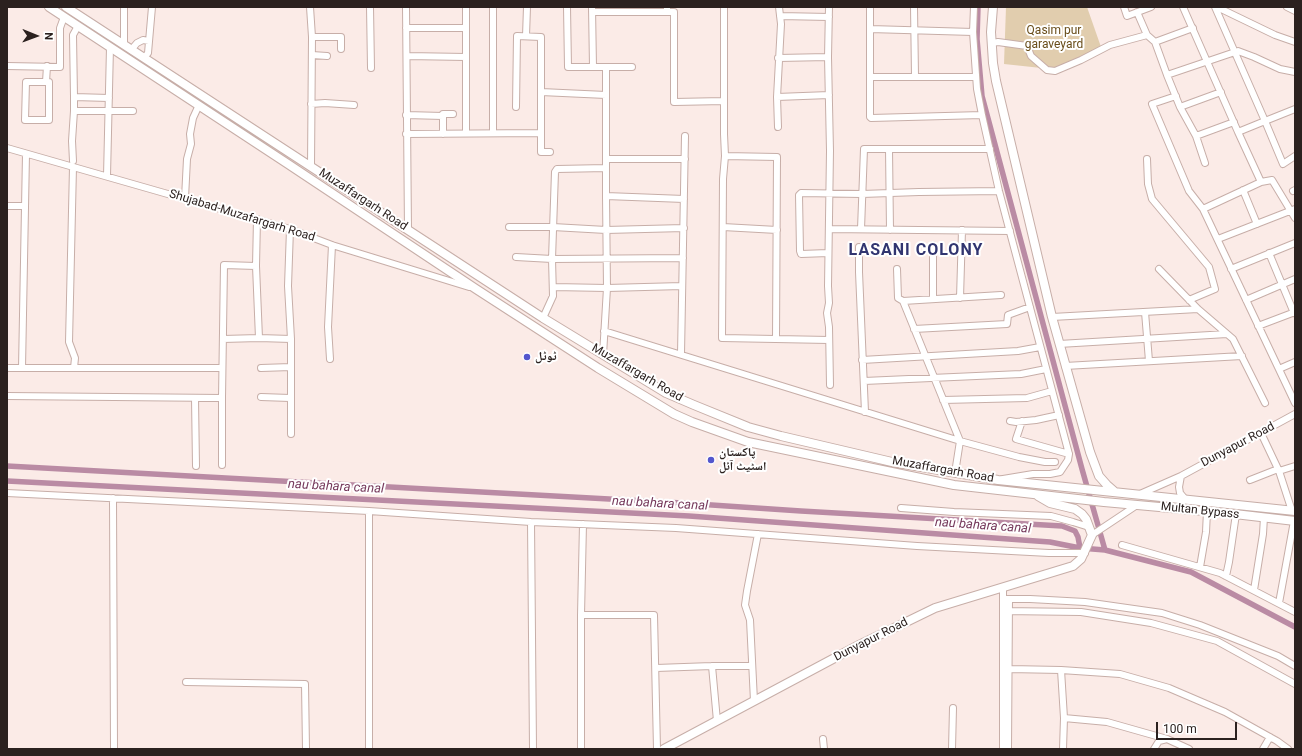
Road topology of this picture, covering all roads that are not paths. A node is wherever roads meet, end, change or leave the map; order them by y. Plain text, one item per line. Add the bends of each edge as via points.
1 (49, 7) edge
2 (66, 7) edge
3 (124, 7) edge
4 (152, 7) edge
5 (310, 7) edge
6 (370, 7) edge
7 (406, 7) edge
8 (466, 7) edge
9 (493, 7) edge
10 (527, 7) edge
11 (567, 7) edge
12 (724, 7) edge
13 (779, 7) edge
14 (829, 7) edge
15 (870, 7) edge
16 (914, 7) edge
17 (974, 7) edge
18 (993, 7) edge
19 (1124, 7) edge
20 (1151, 7) edge
21 (1183, 7) edge
22 (1216, 7) edge
23 (1287, 7) edge
24 (592, 10) edge
25 (667, 10) edge
26 (1295, 11) edge
27 (1137, 12) junction
28 (780, 16) junction
29 (829, 16) junction
30 (64, 17) junction
31 (78, 26) junction
32 (406, 28) junction
33 (466, 28) junction
34 (1193, 28) junction
35 (870, 29) junction
36 (914, 29) junction
37 (973, 32) junction
38 (1147, 35) junction
39 (526, 36) junction
40 (312, 38) junction
41 (149, 41) junction
42 (1155, 42) junction
43 (1295, 42) edge
44 (992, 43) junction
45 (110, 47) junction
46 (128, 48) junction
47 (341, 49) dead end
48 (1235, 52) junction
49 (312, 55) junction
50 (327, 56) dead end
51 (407, 56) junction
52 (828, 57) junction
53 (144, 58) junction
54 (466, 58) junction
55 (778, 58) junction
56 (1208, 61) junction
57 (7, 66) edge
58 (47, 66) junction
59 (593, 67) junction
60 (606, 67) junction
61 (632, 67) dead end
62 (370, 68) dead end
63 (1295, 72) edge
64 (1167, 75) junction
65 (915, 76) junction
66 (870, 77) junction
67 (976, 77) junction
68 (46, 82) junction
69 (541, 92) junction
70 (1221, 92) junction
71 (606, 95) junction
72 (829, 95) junction
73 (1176, 96) junction
74 (74, 97) junction
75 (777, 97) junction
76 (109, 98) junction
77 (724, 101) junction
78 (312, 104) junction
79 (199, 105) junction
80 (354, 105) dead end
81 (516, 107) dead end
82 (1180, 107) junction
83 (1295, 109) edge
84 (109, 110) junction
85 (74, 111) junction
86 (134, 111) dead end
87 (453, 114) dead end
88 (406, 115) junction
89 (982, 115) junction
90 (444, 116) junction
91 (1265, 121) junction
92 (1234, 122) junction
93 (778, 127) dead end
94 (1238, 132) junction
95 (493, 133) junction
96 (541, 133) junction
97 (406, 134) junction
98 (443, 134) junction
99 (466, 134) junction
100 (685, 136) dead end
101 (1196, 136) junction
102 (7, 148) edge
103 (889, 149) junction
104 (990, 149) junction
105 (550, 152) dead end
106 (26, 154) junction
107 (725, 156) junction
108 (1295, 156) edge
109 (606, 159) junction
110 (685, 159) junction
111 (1148, 160) dead end
112 (1205, 163) dead end
113 (73, 164) junction
114 (311, 166) junction
115 (606, 168) junction
116 (108, 176) junction
117 (1261, 182) junction
118 (1243, 190) junction
119 (999, 192) junction
120 (889, 193) junction
121 (830, 194) junction
122 (862, 194) junction
123 (606, 196) junction
124 (185, 198) junction
125 (684, 199) junction
126 (7, 206) edge
127 (25, 206) junction
128 (1203, 209) junction
129 (1293, 210) edge
130 (1295, 218) edge
131 (257, 219) junction
132 (1257, 224) junction
133 (508, 227) dead end
134 (552, 227) junction
135 (684, 228) junction
136 (723, 228) junction
137 (290, 229) junction
138 (829, 229) junction
139 (861, 229) junction
140 (408, 230) junction
141 (606, 230) junction
142 (777, 230) junction
143 (890, 230) junction
144 (962, 230) junction
145 (1010, 231) junction
146 (1218, 239) junction
147 (1295, 243) edge
148 (332, 245) junction
149 (933, 245) dead end
150 (859, 247) dead end
151 (828, 253) junction
152 (1269, 254) junction
153 (516, 257) dead end
154 (606, 258) junction
155 (683, 258) junction
156 (552, 259) junction
157 (256, 266) junction
158 (1159, 268) dead end
159 (1231, 268) junction
160 (897, 269) dead end
161 (1295, 279) edge
162 (1282, 284) junction
163 (682, 286) junction
164 (553, 287) junction
165 (607, 288) junction
166 (476, 289) junction
167 (1001, 295) dead end
168 (960, 298) junction
169 (933, 299) junction
170 (1189, 300) junction
171 (1246, 300) junction
172 (903, 301) junction
173 (1030, 307) junction
174 (1198, 309) junction
175 (1146, 312) junction
176 (1294, 312) edge
177 (1052, 317) junction
178 (543, 318) junction
179 (1258, 326) junction
180 (914, 329) junction
181 (604, 331) junction
182 (1227, 334) junction
183 (259, 338) junction
184 (1147, 338) junction
185 (223, 339) junction
186 (291, 339) junction
187 (776, 339) junction
188 (829, 340) junction
189 (1059, 344) junction
190 (1040, 347) junction
191 (603, 354) junction
192 (681, 354) junction
193 (926, 356) junction
194 (1242, 356) junction
195 (330, 359) dead end
196 (862, 360) junction
197 (1149, 361) junction
198 (1295, 362) edge
199 (1065, 366) junction
200 (291, 367) junction
201 (7, 368) edge
202 (22, 368) junction
203 (74, 368) junction
204 (222, 368) junction
205 (261, 368) dead end
206 (1046, 369) junction
207 (1279, 369) junction
208 (934, 378) junction
209 (864, 381) junction
210 (830, 385) dead end
211 (1052, 391) junction
212 (7, 396) edge
213 (195, 398) junction
214 (222, 398) junction
215 (261, 398) dead end
216 (290, 398) junction
217 (944, 400) junction
218 (1265, 403) dead end
219 (1295, 403) edge
220 (865, 412) junction
221 (1295, 414) edge
222 (1059, 415) junction
223 (1010, 421) dead end
224 (1022, 421) junction
225 (1260, 433) junction
226 (291, 434) dead end
227 (960, 441) junction
228 (1069, 454) junction
229 (866, 456) junction
230 (1055, 462) dead end
231 (222, 465) dead end
232 (196, 466) dead end
233 (1295, 466) edge
234 (864, 467) junction
235 (1278, 470) junction
236 (955, 473) junction
237 (1180, 476) junction
238 (998, 480) junction
239 (1250, 480) dead end
240 (1116, 492) junction
241 (7, 493) edge
242 (1034, 494) junction
243 (1139, 494) junction
244 (113, 498) junction
245 (1185, 499) junction
246 (1104, 502) joint
247 (1137, 505) junction
248 (901, 508) dead end
249 (1283, 510) junction
250 (369, 511) junction
251 (1207, 511) junction
252 (1294, 511) edge
253 (1236, 514) junction
254 (1264, 517) junction
255 (1281, 519) junction
256 (1294, 521) edge
257 (531, 522) junction
258 (583, 524) junction
259 (758, 534) junction
260 (1092, 534) junction
261 (1122, 545) dead end
262 (1085, 553) junction
263 (1200, 567) junction
264 (1226, 576) junction
265 (1003, 587) junction
266 (1254, 590) junction
267 (1006, 599) junction
268 (1279, 603) junction
269 (1006, 611) junction
270 (1295, 612) edge
271 (581, 615) junction
272 (712, 666) junction
273 (752, 666) junction
274 (1295, 666) edge
275 (656, 668) junction
276 (1009, 669) junction
277 (1061, 670) junction
278 (186, 682) dead end
279 (1295, 684) edge
280 (754, 701) junction
281 (953, 708) dead end
282 (1064, 718) junction
283 (717, 721) junction
284 (1270, 737) junction
285 (823, 739) dead end
286 (1167, 739) junction
287 (114, 749) edge
288 (306, 749) edge
289 (370, 749) edge
290 (532, 749) edge
291 (581, 749) edge
292 (657, 749) edge
293 (664, 749) edge
294 (824, 749) edge
295 (952, 749) edge
296 (1003, 749) edge
297 (1008, 749) edge
298 (1063, 749) edge
299 (1154, 749) edge
300 (1189, 749) edge
301 (1263, 749) edge
302 (1288, 749) edge

1 - 30 main road, Muzaffargarh Road
2 - 46 main road, Muzaffargarh Road
3 - 46 street
4 - 41 street
5 - 40 street
6 - 62 street
7 - 32 street
8 - 33 street
9 - 95 street
10 - 39 street
11 - 59 street via 568,67
12 - 77 street
13 - 28 street
14 - 29 street
15 - 35 street
16 - 36 street
17 - 37 street
18 - 44 main road
19 - 27 street via 1127,16
20 - 27 street
21 - 34 street
22 - 43 street
22 - 48 street
23 - 26 street
24 - 25 street
24 - 59 street
25 - 77 street via 674,12 674,102
27 - 38 street
28 - 29 street
28 - 55 street
29 - 52 street
30 - 31 main road, Muzaffargarh Road
30 - 58 street via 60,28 60,67
31 - 45 main road, Muzaffargarh Road
31 - 74 street via 73,35
32 - 33 street
32 - 51 street
33 - 54 street
34 - 42 street
34 - 56 street
35 - 36 street
35 - 66 street
36 - 37 street
36 - 65 street
37 - 67 street
38 - 42 street
38 - 44 street via 1110,45 1055,71 1047,70 1032,56 1027,46
39 - 69 street via 541,36
39 - 81 street via 518,36
40 - 47 street via 341,37
40 - 49 street
41 - 46 street via 144,40
41 - 53 street via 148,53
42 - 64 street
44 - 177 main road via 992,63 1000,102
45 - 76 street
45 - 79 main road, Muzaffargarh Road
46 - 53 main road, Muzaffargarh Road
48 - 56 street
48 - 63 street
48 - 91 street
49 - 50 street
49 - 78 street
51 - 54 street
51 - 88 street
52 - 55 street
52 - 72 street
53 - 114 main road, Muzaffargarh Road
54 - 99 street
55 - 75 street
56 - 64 street
56 - 70 street
57 - 58 street
58 - 68 street
59 - 60 street
60 - 61 street
60 - 71 street
64 - 73 street
65 - 66 street
65 - 67 street
66 - 89 street via 871,118
67 - 89 street
68 - 68 street via 49,82 49,120 25,120 26,82
69 - 71 street
69 - 96 street
70 - 82 street
70 - 92 street
71 - 109 street
72 - 75 street
72 - 121 street
73 - 82 street
73 - 128 street via 1152,104 1189,191
74 - 76 street
74 - 85 street
75 - 93 street
76 - 84 street
77 - 107 street
78 - 80 street via 325,102
78 - 114 street
79 - 124 street via 190,134
79 - 166 main road, Muzaffargarh Road
82 - 101 street
83 - 91 street
84 - 85 street
84 - 86 street
84 - 116 street
85 - 113 street
87 - 90 street
88 - 90 street
88 - 97 street
89 - 104 street
90 - 98 street
91 - 94 street
91 - 108 street via 1283,164
92 - 94 street
92 - 101 street
94 - 117 street
95 - 96 street
95 - 99 street
96 - 105 street via 541,152
97 - 98 street
97 - 140 street
98 - 99 street
100 - 110 street
101 - 112 street
102 - 106 street, Shujabad-Muzafargarh Road
103 - 104 street
103 - 120 street
103 - 122 street via 864,149
104 - 119 street
106 - 113 street, Shujabad-Muzafargarh Road
106 - 127 street
107 - 136 street
107 - 142 street via 778,157
109 - 110 street
109 - 115 street
110 - 125 street
111 - 170 street via 1148,184 1152,199 1209,267 1215,289
113 - 116 street, Shujabad-Muzafargarh Road
113 - 203 street via 69,342
114 - 140 main road, Muzaffargarh Road
115 - 123 street
115 - 134 street via 558,169 555,172
116 - 124 street, Shujabad-Muzafargarh Road
117 - 118 street
117 - 129 street via 1272,180
118 - 128 street
118 - 132 street
119 - 120 street
119 - 145 street
120 - 122 street
120 - 143 street
121 - 122 street
121 - 138 street
121 - 151 street via 799,195 801,254
122 - 139 street
123 - 125 street
123 - 141 street
124 - 131 street, Shujabad-Muzafargarh Road
125 - 135 street
126 - 127 street
127 - 202 street
128 - 146 street
129 - 130 street
129 - 132 street
131 - 137 street, Shujabad-Muzafargarh Road
131 - 157 street
132 - 146 street
133 - 134 street
134 - 141 street
134 - 156 street
135 - 141 street
135 - 155 street
136 - 142 street
136 - 187 street via 722,338
137 - 148 street, Shujabad-Muzafargarh Road
137 - 186 street via 288,286
138 - 139 street
138 - 151 street
139 - 143 street
140 - 178 main road, Muzaffargarh Road
141 - 154 street
142 - 187 street
143 - 144 street
144 - 145 street
144 - 168 street
145 - 173 street
146 - 159 street
147 - 152 street
148 - 166 street, Shujabad-Muzafargarh Road
148 - 195 street via 328,327
149 - 169 street
150 - 196 street
151 - 188 street
152 - 159 street
152 - 162 street
153 - 156 street
154 - 155 street
154 - 156 street
154 - 165 street
155 - 163 street
156 - 164 street
157 - 183 street
157 - 185 street via 224,265
158 - 170 street
159 - 171 street
160 - 172 street via 898,298
161 - 162 street
162 - 171 street
162 - 176 street
163 - 165 street
163 - 192 street
164 - 165 street
164 - 178 street via 553,296
165 - 181 street
166 - 234 main road, Muzaffargarh Road via 674,414 748,442
167 - 168 street
168 - 169 street
169 - 172 street
170 - 174 street
171 - 179 street
172 - 180 street
173 - 180 street via 1008,315 1007,324
173 - 190 street
174 - 175 street
174 - 182 street
175 - 177 street
175 - 184 street
176 - 179 street
177 - 189 main road
178 - 191 main road, Muzaffargarh Road
179 - 207 street
180 - 193 street
181 - 191 street
181 - 192 street
182 - 184 street
182 - 194 street via 1233,339
183 - 185 street
183 - 186 street
184 - 189 street
184 - 197 street
185 - 204 street
186 - 200 street
187 - 188 street
188 - 210 street
189 - 199 main road
190 - 193 street via 1018,351
190 - 206 street
191 - 229 main road, Muzaffargarh Road via 666,394 748,427
192 - 220 street
193 - 196 street
193 - 208 street
194 - 197 street
194 - 218 street
196 - 209 street
197 - 199 street
198 - 207 street
199 - 240 main road via 1099,476
200 - 205 street
200 - 216 street
201 - 202 street
202 - 203 street
203 - 204 street
204 - 214 street
206 - 208 street via 1021,374
206 - 211 street
207 - 219 street
208 - 209 street
208 - 217 street
209 - 220 street
211 - 217 street via 1027,398
211 - 222 street
212 - 213 street
213 - 214 street
213 - 232 street
214 - 231 street
215 - 216 street
216 - 226 street
217 - 227 street
220 - 227 street
221 - 225 street, Dunyapur Road
222 - 224 street
222 - 228 street
223 - 224 street
224 - 228 street via 1016,439
225 - 235 street
225 - 237 street, Dunyapur Road
227 - 230 street via 1019,457
227 - 236 street
228 - 238 street via 1060,472
229 - 234 main road
229 - 236 main road, Muzaffargarh Road
233 - 235 street
234 - 242 main road, Muzaffargarh Road via 954,485
235 - 239 street
235 - 252 street
236 - 238 main road, Muzaffargarh Road
237 - 243 street, Dunyapur Road
237 - 245 street via 1180,493
238 - 240 main road, Muzaffargarh Road
240 - 243 main road, Muzaffargarh Road
241 - 244 street
242 - 246 main road, Muzaffargarh Road
242 - 260 main road via 1050,503 1079,511 1086,519
243 - 245 main road, Muzaffargarh Road
244 - 250 street
244 - 287 street
245 - 249 main road, Muzaffargarh Road
246 - 247 main road, Multan Bypass
247 - 251 main road, Multan Bypass
247 - 260 street
248 - 260 street via 1051,516 1073,522
249 - 252 main road, Muzaffargarh Road
249 - 255 main road
250 - 257 street
250 - 289 street
251 - 253 main road, Multan Bypass
251 - 263 street
253 - 254 main road, Multan Bypass
253 - 264 street
254 - 255 main road, Multan Bypass
254 - 266 street
255 - 256 main road, Multan Bypass
256 - 268 street
257 - 258 street
257 - 290 street
258 - 259 street
258 - 271 street
259 - 262 street via 925,546
259 - 273 street via 745,605 750,620
260 - 262 main road
261 - 263 street
262 - 265 main road, Dunyapur Road via 1074,566
263 - 264 street
264 - 266 street
265 - 267 street
265 - 280 main road, Dunyapur Road via 935,608
266 - 268 street
267 - 269 street
267 - 274 street via 1086,602 1162,613 1278,656
268 - 270 street
269 - 276 street
269 - 279 street via 1081,612 1151,624 1217,642
269 - 296 street
271 - 275 street via 654,615
271 - 291 street
272 - 273 street
272 - 275 street
272 - 283 street
273 - 280 street
275 - 292 street
276 - 277 street
276 - 297 street
277 - 282 street
277 - 284 street via 1120,674 1170,688 1225,712
278 - 288 street via 306,684
280 - 283 main road, Dunyapur Road
281 - 295 street
282 - 286 street via 1106,722
282 - 298 street
283 - 293 main road, Dunyapur Road
284 - 301 street
284 - 302 street
285 - 294 street
286 - 299 street via 1159,741
286 - 300 street

